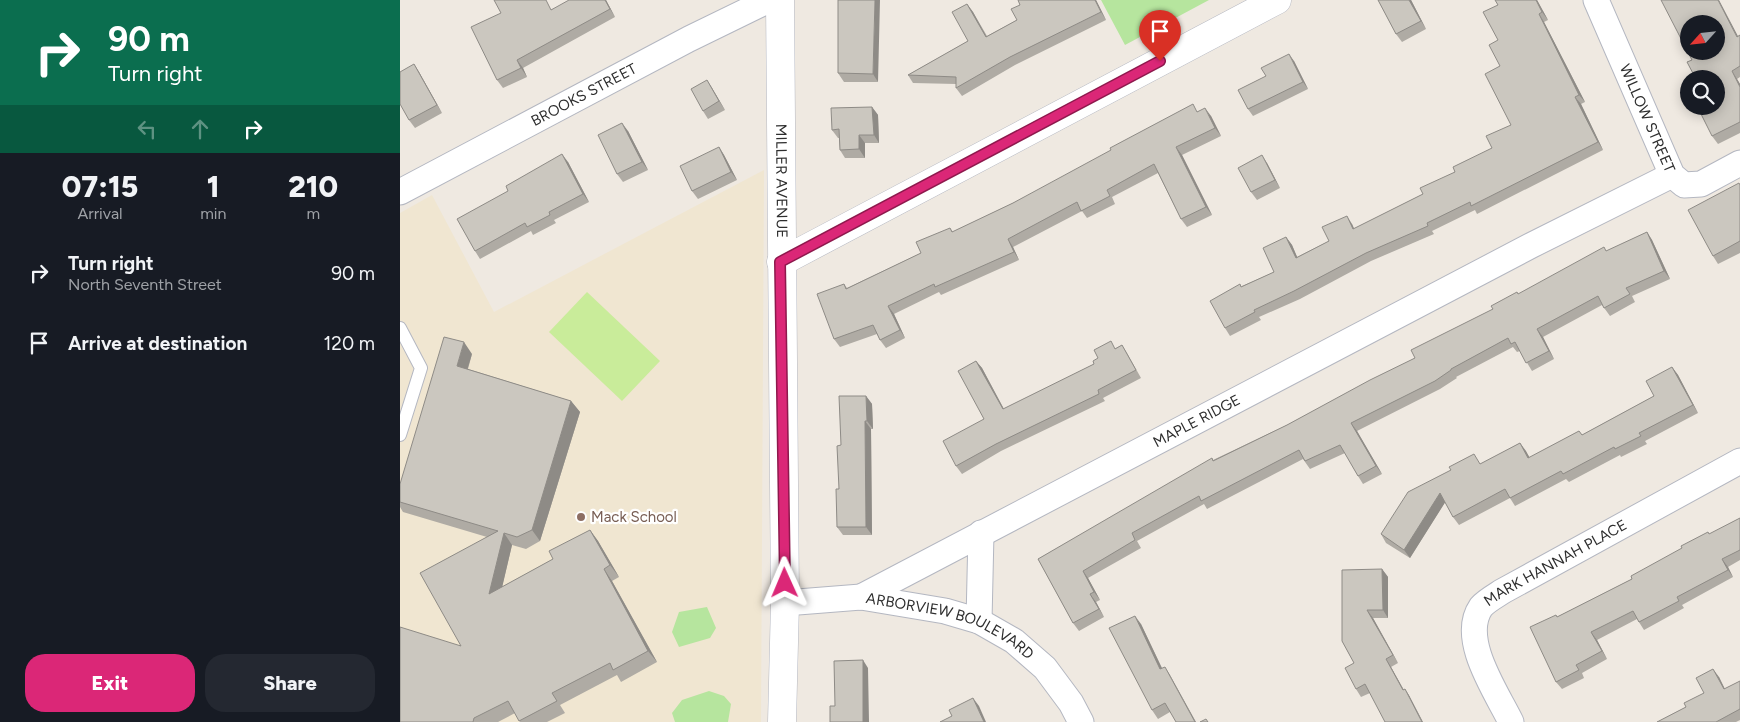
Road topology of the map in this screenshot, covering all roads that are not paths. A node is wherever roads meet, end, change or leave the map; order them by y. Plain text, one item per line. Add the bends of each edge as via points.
1 (769, 0) edge
2 (780, 0) edge
3 (1277, 0) edge
4 (1596, 0) edge
5 (1740, 163) edge
6 (1672, 175) junction
7 (400, 192) edge
8 (1532, 245) joint
9 (780, 262) junction
10 (400, 328) edge
11 (400, 435) edge
12 (1740, 461) edge
13 (981, 533) junction
14 (861, 597) junction
15 (785, 603) junction
16 (979, 621) junction
17 (782, 722) edge
18 (1080, 722) edge
19 (1511, 722) edge

1 - 7 street, BROOKS STREET
2 - 9 main road, MILLER AVENUE
3 - 9 main road
4 - 6 street, WILLOW STREET
5 - 6 street via 1701,184 1684,185
6 - 8 street, WILLOW STREET
8 - 13 street, MAPLE RIDGE
9 - 15 main road, MILLER AVENUE
10 - 11 lane via 421,368
12 - 19 street, MARK HANNAH PLACE via 1503,591 1482,607 1473,632 1482,665
13 - 14 street, MAPLE RIDGE
13 - 16 street
14 - 15 street, ARBORVIEW BOULEVARD
14 - 16 street, ARBORVIEW BOULEVARD via 944,611
15 - 17 main road, MILLER AVENUE
16 - 18 street, ARBORVIEW BOULEVARD via 1014,641 1045,668 1071,703

